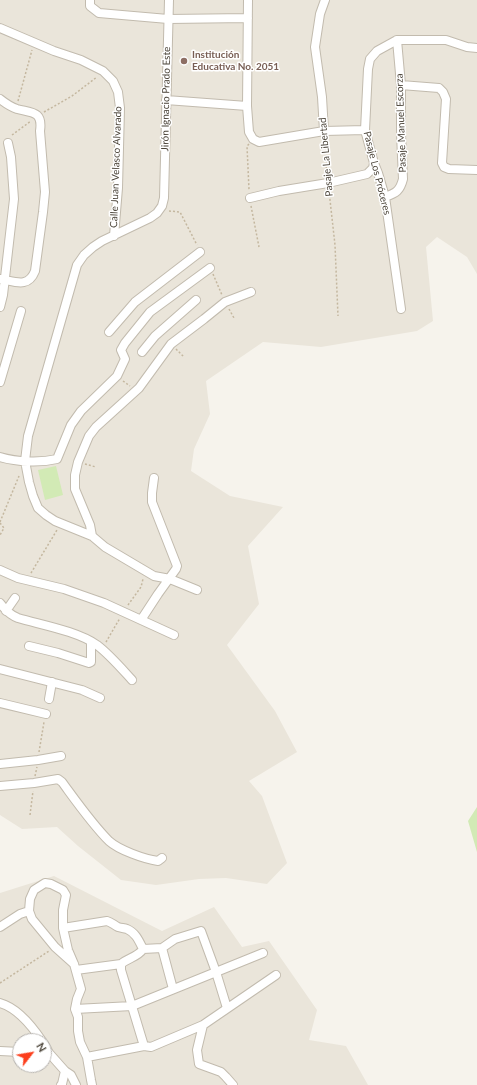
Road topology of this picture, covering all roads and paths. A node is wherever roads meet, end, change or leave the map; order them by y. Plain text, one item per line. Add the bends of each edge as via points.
1 (90, 0) edge
2 (169, 0) edge
3 (248, 0) edge
4 (325, 0) edge
5 (248, 18) junction
6 (168, 19) junction
7 (0, 28) edge
8 (397, 40) junction
9 (34, 43) junction
10 (477, 48) edge
11 (103, 71) junction
12 (401, 84) junction
13 (0, 99) edge
14 (166, 100) junction
15 (247, 106) junction
16 (16, 108) junction
17 (38, 116) junction
18 (365, 130) junction
19 (324, 131) junction
20 (10, 139) joint
21 (374, 164) junction
22 (477, 170) edge
23 (328, 183) junction
24 (385, 197) junction
25 (250, 198) dead end
26 (180, 212) dead end
27 (114, 236) junction
28 (200, 252) joint
29 (210, 268) joint
30 (2, 279) edge
31 (251, 292) dead end
32 (196, 300) dead end
33 (225, 302) junction
34 (0, 307) edge
35 (402, 309) dead end
36 (21, 311) dead end
37 (338, 316) dead end
38 (234, 318) dead end
39 (109, 332) dead end
40 (142, 352) dead end
41 (117, 376) junction
42 (0, 382) edge
43 (136, 391) junction
44 (0, 457) edge
45 (25, 461) junction
46 (19, 476) dead end
47 (154, 478) dead end
48 (0, 522) edge
49 (61, 523) junction
50 (0, 535) edge
51 (92, 536) junction
52 (0, 570) edge
53 (170, 579) junction
54 (26, 580) junction
55 (197, 590) dead end
56 (14, 598) dead end
57 (0, 603) edge
58 (6, 611) junction
59 (140, 620) junction
60 (174, 635) dead end
61 (91, 642) junction
62 (29, 646) dead end
63 (0, 669) edge
64 (132, 680) dead end
65 (52, 682) junction
66 (100, 698) dead end
67 (49, 699) dead end
68 (0, 703) edge
69 (46, 714) dead end
70 (61, 756) dead end
71 (0, 764) edge
72 (0, 786) edge
73 (162, 858) dead end
74 (29, 911) junction
75 (0, 926) edge
76 (64, 928) junction
77 (54, 947) junction
78 (162, 948) junction
79 (143, 949) junction
80 (263, 953) dead end
81 (121, 964) junction
82 (75, 967) junction
83 (216, 972) junction
84 (276, 975) dead end
85 (0, 983) edge
86 (173, 989) junction
87 (0, 1003) edge
88 (132, 1006) junction
89 (227, 1008) junction
90 (75, 1009) junction
91 (203, 1025) junction
92 (37, 1033) edge
93 (144, 1046) junction
94 (0, 1051) edge
95 (12, 1052) edge
96 (87, 1057) junction
97 (52, 1058) edge
98 (65, 1071) junction
99 (61, 1085) edge
100 (76, 1085) edge
101 (92, 1085) edge
102 (233, 1085) edge

1 - 6 street via 90,6 99,13
2 - 6 street, Jirón Ignacio Prado Este
3 - 5 street
4 - 19 street, Pasaje La Libertad via 315,47
5 - 6 street
5 - 15 street
6 - 14 street, Jirón Ignacio Prado Este
7 - 9 street, Calle Juan Velasco Alvarado
8 - 10 street via 446,40
8 - 12 street, Pasaje Manuel Escorza
8 - 18 street, Pasaje Los Próceres via 377,52 370,60
9 - 11 street, Calle Juan Velasco Alvarado via 82,60
9 - 16 path
11 - 17 path via 72,96
11 - 27 street, Calle Juan Velasco Alvarado via 118,92 120,108
12 - 22 street via 439,88 443,92 446,99 442,163 449,170
12 - 24 street, Pasaje Manuel Escorza via 403,179 396,193
13 - 16 street
14 - 15 street
14 - 27 street, Jirón Ignacio Prado Este via 162,206 150,218
15 - 19 street via 249,132 253,139 259,142
16 - 17 street via 35,112
17 - 20 path
17 - 30 street via 41,126 45,192 35,271 33,276 24,282
18 - 19 street
18 - 21 street, Pasaje Los Próceres
19 - 23 path, Pasaje La Libertad
20 - 30 street via 14,199
21 - 23 street via 367,174
21 - 24 street, Pasaje Los Próceres
23 - 25 street
23 - 37 path, Pasaje La Libertad via 335,246
24 - 35 street, Pasaje Los Próceres
26 - 28 path
27 - 45 street via 94,246 76,265 28,436
28 - 39 street via 135,302
29 - 33 path
29 - 41 street via 150,312 121,350 125,359
30 - 34 street via 3,295
31 - 33 street
32 - 40 street via 155,336
33 - 38 path
33 - 43 street via 171,344
36 - 42 street
41 - 43 path
41 - 45 street via 81,411 71,425 57,459
43 - 51 street via 96,427 78,462 75,489
44 - 45 street
45 - 49 street via 38,508
46 - 48 path
47 - 53 street via 152,502 177,566
48 - 50 path via 4,528
49 - 51 street
49 - 54 path
51 - 53 street via 105,547 154,576
52 - 54 street
53 - 55 street
53 - 59 street
54 - 59 street via 64,589 104,603
56 - 58 street
57 - 58 street
58 - 61 street via 12,616 78,635
59 - 60 street
61 - 62 street via 89,663
61 - 64 street
63 - 65 street
65 - 66 street
65 - 67 street
68 - 69 street
70 - 71 street
72 - 73 street via 58,779 110,841 119,848 148,860 158,861
74 - 75 street
74 - 76 street via 30,898 34,890 45,883 51,884 63,890 66,895 63,910
74 - 77 street via 32,919
76 - 79 street via 110,922 133,933
76 - 82 street via 68,950
77 - 82 street
77 - 85 path
78 - 79 street
78 - 83 street via 175,938 200,932
78 - 86 street
79 - 81 street via 140,954
80 - 83 street
81 - 82 street
81 - 88 street
82 - 90 street via 80,989
83 - 86 street
83 - 89 street
84 - 89 street
86 - 88 street
87 - 92 street via 18,1012
88 - 90 street
88 - 93 street
89 - 91 street
90 - 96 street via 80,1042
91 - 93 street via 151,1048
91 - 102 street via 197,1050 200,1064 221,1072
93 - 96 street
94 - 95 street
96 - 101 street
97 - 98 street
98 - 99 street
98 - 100 street via 71,1075

